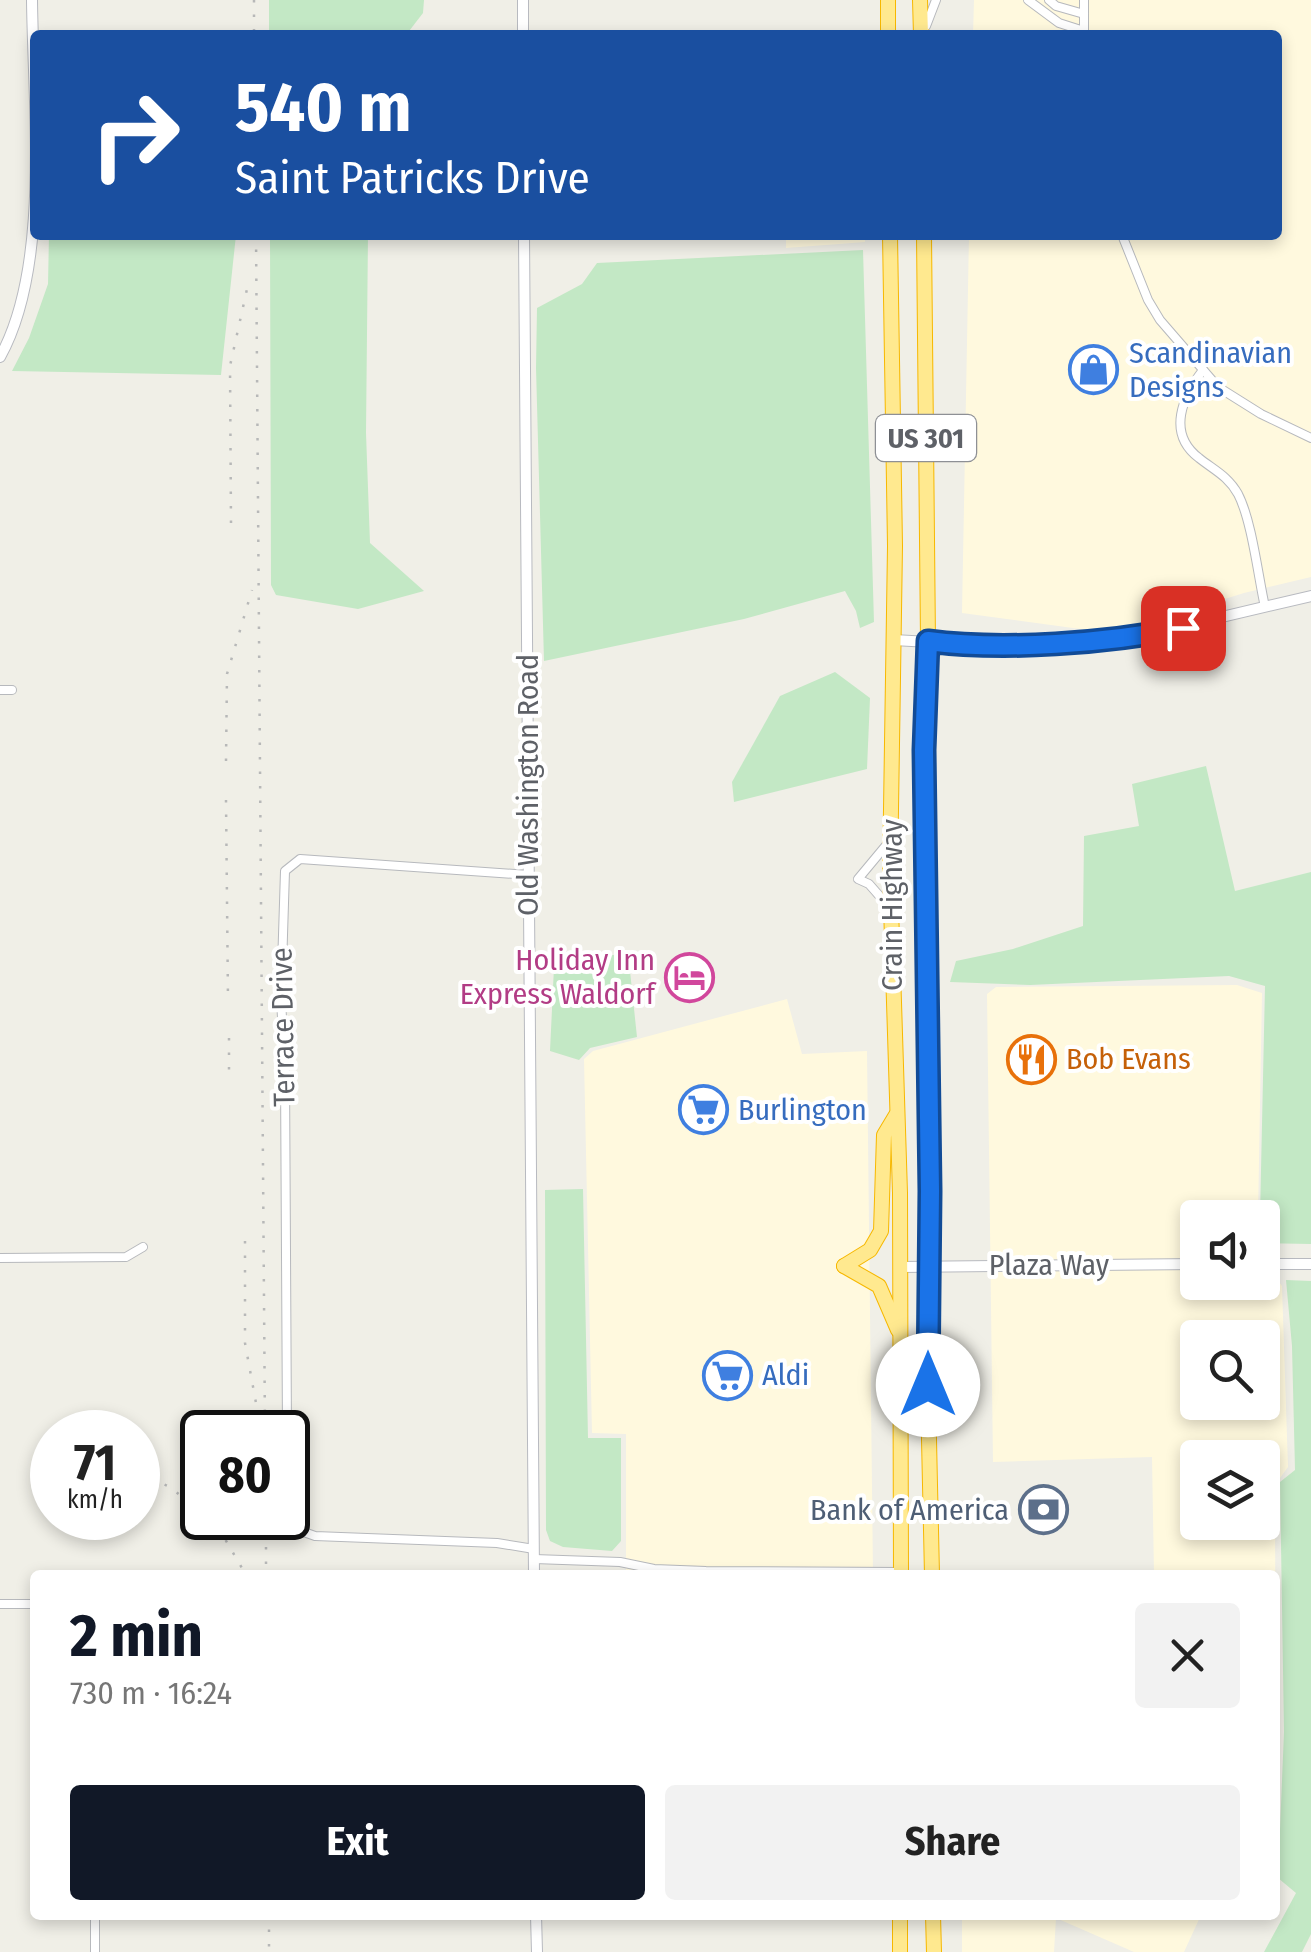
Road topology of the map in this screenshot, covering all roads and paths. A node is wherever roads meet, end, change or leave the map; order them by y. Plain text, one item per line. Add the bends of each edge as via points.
1 (32, 0) edge
2 (523, 0) edge
3 (920, 0) edge
4 (936, 0) edge
5 (1028, 0) edge
6 (1049, 0) edge
7 (1084, 0) edge
8 (890, 2) edge
9 (1084, 14) junction
10 (32, 30) edge
11 (523, 30) edge
12 (888, 30) edge
13 (923, 30) edge
14 (924, 30) edge
15 (1076, 30) edge
16 (1084, 30) edge
17 (32, 240) edge
18 (524, 240) edge
19 (890, 240) edge
20 (924, 240) edge
21 (1124, 240) edge
22 (0, 357) edge
23 (1203, 370) junction
24 (1311, 438) edge
25 (1311, 596) edge
26 (1265, 607) junction
27 (894, 640) junction
28 (928, 641) junction
29 (0, 690) edge
30 (12, 690) dead end
31 (890, 840) junction
32 (529, 874) junction
33 (891, 910) junction
34 (896, 1115) junction
35 (142, 1248) dead end
36 (0, 1258) edge
37 (1180, 1264) edge
38 (1280, 1264) edge
39 (1311, 1264) edge
40 (901, 1267) junction
41 (930, 1267) junction
42 (900, 1334) junction
43 (287, 1410) edge
44 (310, 1534) edge
45 (534, 1554) junction
46 (534, 1570) edge
47 (680, 1570) edge
48 (901, 1570) edge
49 (932, 1570) edge
50 (0, 1604) edge
51 (30, 1604) edge
52 (95, 1920) edge
53 (536, 1920) edge
54 (900, 1920) edge
55 (933, 1920) edge
56 (96, 1952) edge
57 (537, 1952) edge
58 (900, 1952) edge
59 (934, 1952) edge

1 - 10 main road
2 - 11 main road
3 - 13 highway
4 - 14 street
5 - 15 street
6 - 9 street
7 - 9 street
8 - 12 highway
9 - 16 street
17 - 22 main road via 20,312
18 - 32 main road, Old Washington Road
19 - 27 highway, Crain Highway / US 301
20 - 28 highway, Crain Highway / US 301
21 - 23 street via 1160,320
23 - 24 street via 1229,396
23 - 26 street via 1182,404 1182,432 1191,451 1223,474 1239,496
25 - 26 main road
26 - 28 main road via 1134,638
27 - 28 main road
27 - 31 highway, Crain Highway / US 301
28 - 41 highway, Crain Highway / US 301
29 - 30 street
31 - 33 highway, Crain Highway / US 301
31 - 33 street via 858,878
32 - 43 street, Terrace Drive via 300,859 285,871
32 - 45 main road, Old Washington Road
33 - 34 highway, Crain Highway / US 301
34 - 40 highway, Crain Highway / US 301
34 - 42 highway via 884,1135 881,1231 870,1250 844,1266 880,1286
35 - 36 street via 126,1257
37 - 41 main road, Plaza Way
38 - 39 main road
40 - 41 main road, Plaza Way
40 - 42 highway, Crain Highway / US 301
41 - 49 highway, Crain Highway / US 301
42 - 48 highway, Crain Highway / US 301
44 - 45 street via 497,1543
45 - 46 main road, Old Washington Road
45 - 47 street
50 - 51 street
52 - 56 street
53 - 57 main road
54 - 58 highway
55 - 59 highway

